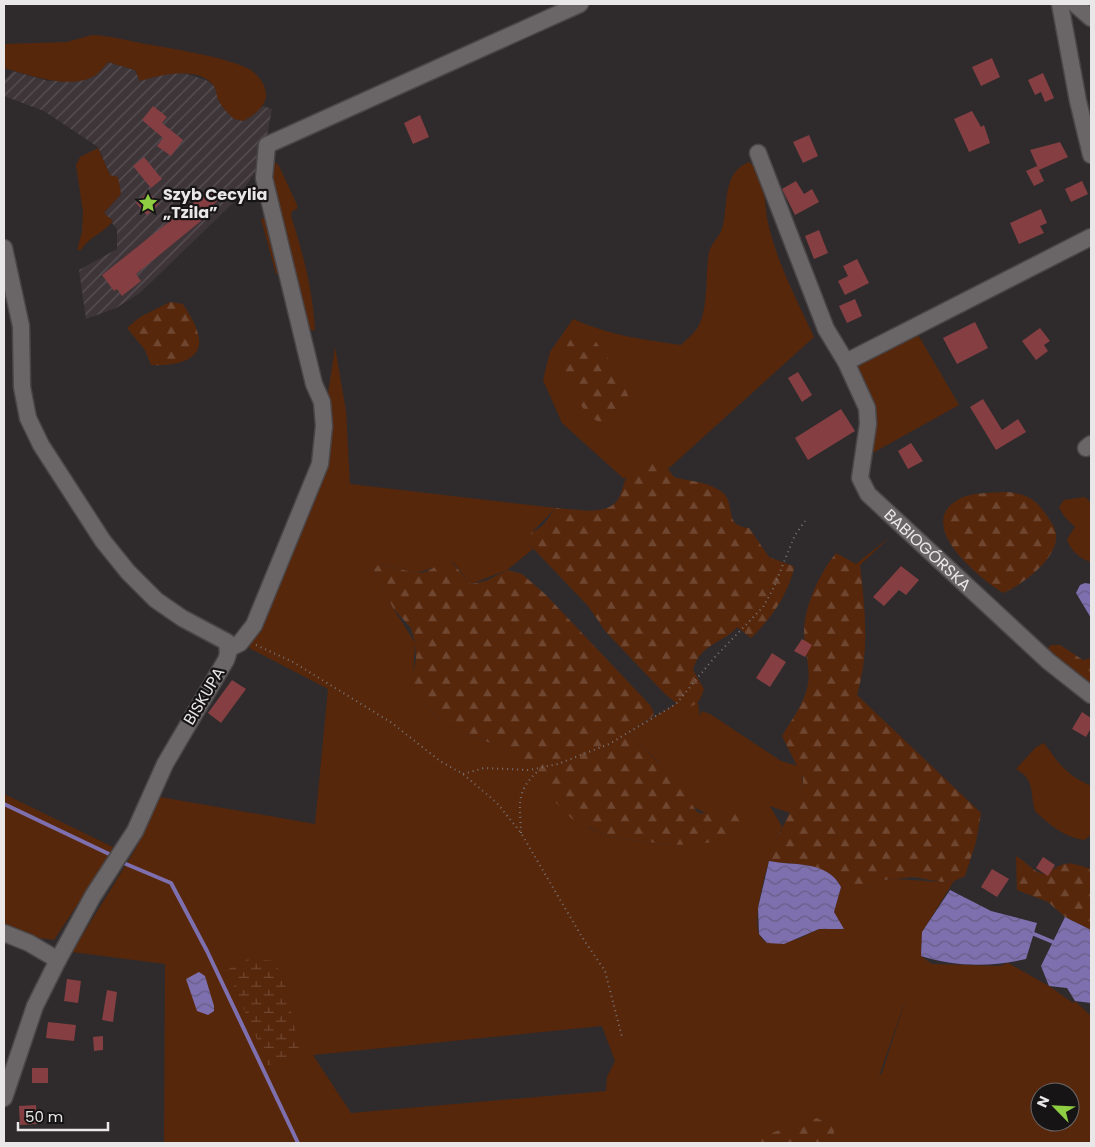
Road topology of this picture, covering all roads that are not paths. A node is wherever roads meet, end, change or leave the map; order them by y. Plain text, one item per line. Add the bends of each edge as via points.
1 (580, 4) edge
2 (1060, 4) edge
3 (1076, 4) edge
4 (1091, 18) edge
5 (758, 153) dead end
6 (1091, 155) edge
7 (1091, 237) edge
8 (4, 248) edge
9 (846, 362) junction
10 (228, 649) junction
11 (1091, 695) edge
12 (4, 933) edge
13 (58, 960) junction
14 (4, 1098) edge

1 - 10 street via 267,145 264,178 312,375 322,402 324,426 320,464 254,625 247,636
2 - 6 street
3 - 4 street
5 - 9 street, BABIOGÓRSKA via 826,329
7 - 9 street
8 - 10 street, BISKUPA via 21,326 22,387 28,418 41,445 103,541 128,572 156,600 227,642
9 - 11 street, BABIOGÓRSKA via 867,408 868,424 860,478 868,494 1048,661
10 - 13 street, BISKUPA via 226,660 165,764 135,831 93,896
12 - 13 street
13 - 14 street, BISKUPA via 35,1006

